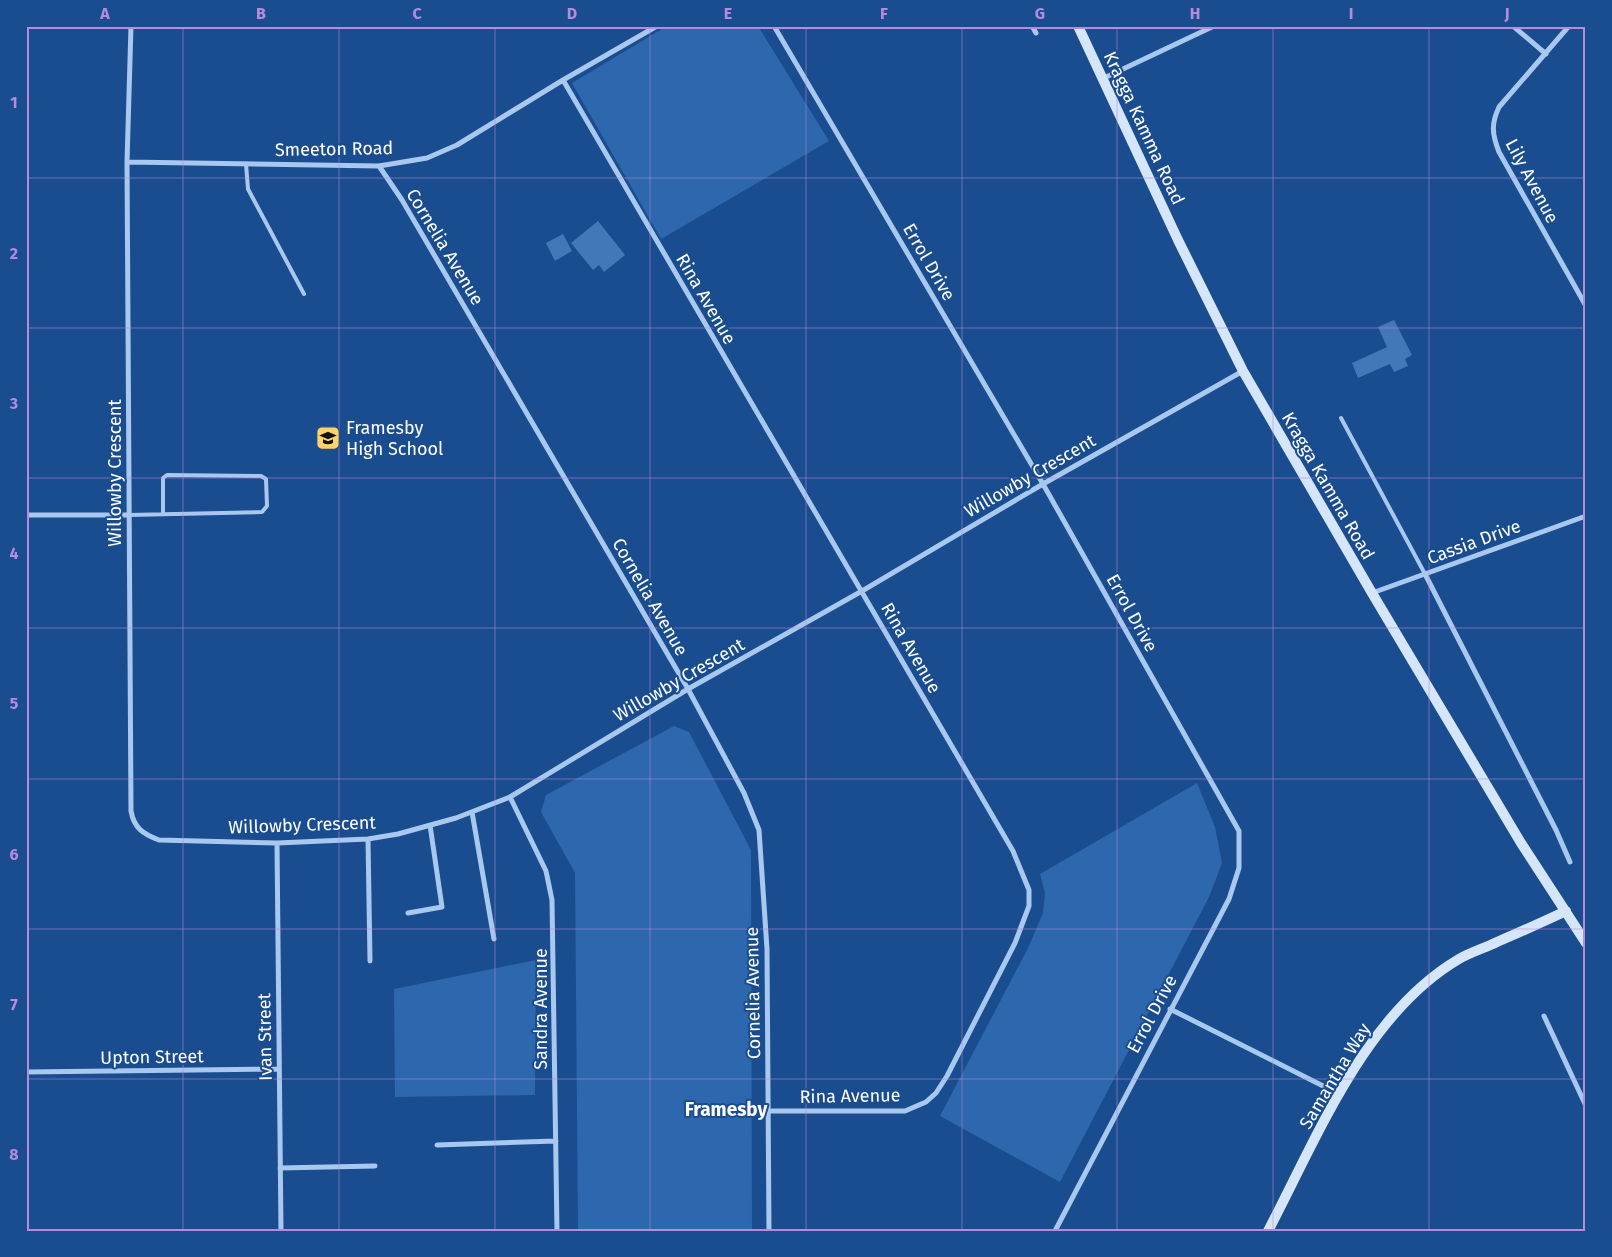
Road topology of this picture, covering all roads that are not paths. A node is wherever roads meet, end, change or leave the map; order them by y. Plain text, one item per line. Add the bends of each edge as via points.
1 (131, 26) edge
2 (656, 26) edge
3 (774, 26) edge
4 (1032, 26) edge
5 (1078, 26) edge
6 (1214, 26) edge
7 (1513, 26) edge
8 (1569, 26) edge
9 (1036, 33) dead end
10 (1546, 54) junction
11 (1104, 78) junction
12 (563, 80) junction
13 (127, 162) junction
14 (246, 164) junction
15 (379, 166) junction
16 (304, 294) dead end
17 (1586, 306) edge
18 (1243, 371) junction
19 (1341, 418) dead end
20 (1043, 484) junction
21 (26, 514) edge
22 (163, 514) junction
23 (128, 515) junction
24 (1586, 516) edge
25 (1425, 574) junction
26 (862, 591) junction
27 (1372, 593) junction
28 (688, 689) junction
29 (510, 797) junction
30 (472, 812) junction
31 (430, 825) junction
32 (368, 839) junction
33 (277, 843) junction
34 (1570, 862) dead end
35 (1566, 911) junction
36 (408, 913) dead end
37 (494, 939) dead end
38 (1586, 943) edge
39 (370, 961) dead end
40 (1170, 1009) junction
41 (1544, 1016) dead end
42 (278, 1069) junction
43 (26, 1072) edge
44 (1340, 1094) junction
45 (1586, 1106) edge
46 (769, 1111) junction
47 (556, 1141) junction
48 (437, 1145) dead end
49 (375, 1166) dead end
50 (280, 1168) junction
51 (281, 1231) edge
52 (557, 1231) edge
53 (769, 1231) edge
54 (1055, 1231) edge
55 (1268, 1231) edge

1 - 13 street, Willowby Crescent
2 - 12 street, Smeeton Road
3 - 20 street, Errol Drive
4 - 9 street
5 - 11 main road, Kragga Kamma Road
6 - 11 street
7 - 10 street
8 - 10 street, Lily Avenue
10 - 17 street, Lily Avenue via 1499,107 1492,135
11 - 18 main road, Kragga Kamma Road via 1178,240
12 - 15 street, Smeeton Road via 457,145 427,158
12 - 26 street, Rina Avenue
13 - 14 street, Smeeton Road
13 - 23 street, Willowby Crescent
14 - 15 street, Smeeton Road
14 - 16 lane via 248,189
15 - 28 street, Cornelia Avenue via 402,200
18 - 20 street, Willowby Crescent
18 - 27 main road, Kragga Kamma Road
19 - 25 lane
20 - 26 street, Willowby Crescent
20 - 40 street, Errol Drive via 1239,831 1239,868 1229,899
21 - 23 street
22 - 22 lane via 163,478 167,475 261,476 266,479 268,506 262,512
22 - 23 lane
23 - 33 street, Willowby Crescent via 133,820 146,835 159,840
24 - 25 street, Cassia Drive
25 - 27 street, Cassia Drive
25 - 34 street
26 - 28 street, Willowby Crescent
26 - 46 street, Rina Avenue via 1013,851 1029,890 1029,906 1015,943 947,1076 926,1102 905,1111
27 - 35 main road, Kragga Kamma Road via 1521,843
28 - 29 street, Willowby Crescent
28 - 46 street, Cornelia Avenue via 744,793 760,830 767,949
29 - 30 street, Willowby Crescent
29 - 47 street, Sandra Avenue via 546,871 552,900
30 - 31 street, Willowby Crescent
30 - 37 street
31 - 32 street, Willowby Crescent
31 - 36 street via 442,907
32 - 33 street, Willowby Crescent
32 - 39 street
33 - 42 street, Ivan Street
35 - 38 main road, Kragga Kamma Road
35 - 44 main road, Samantha Way via 1459,959 1427,982 1394,1013 1363,1054
40 - 44 street
40 - 54 street, Errol Drive
41 - 45 street
42 - 43 street, Upton Street
42 - 50 street, Ivan Street
44 - 55 main road, Samantha Way
46 - 53 street, Cornelia Avenue
47 - 48 street
47 - 52 street, Sandra Avenue
49 - 50 street
50 - 51 street, Ivan Street

